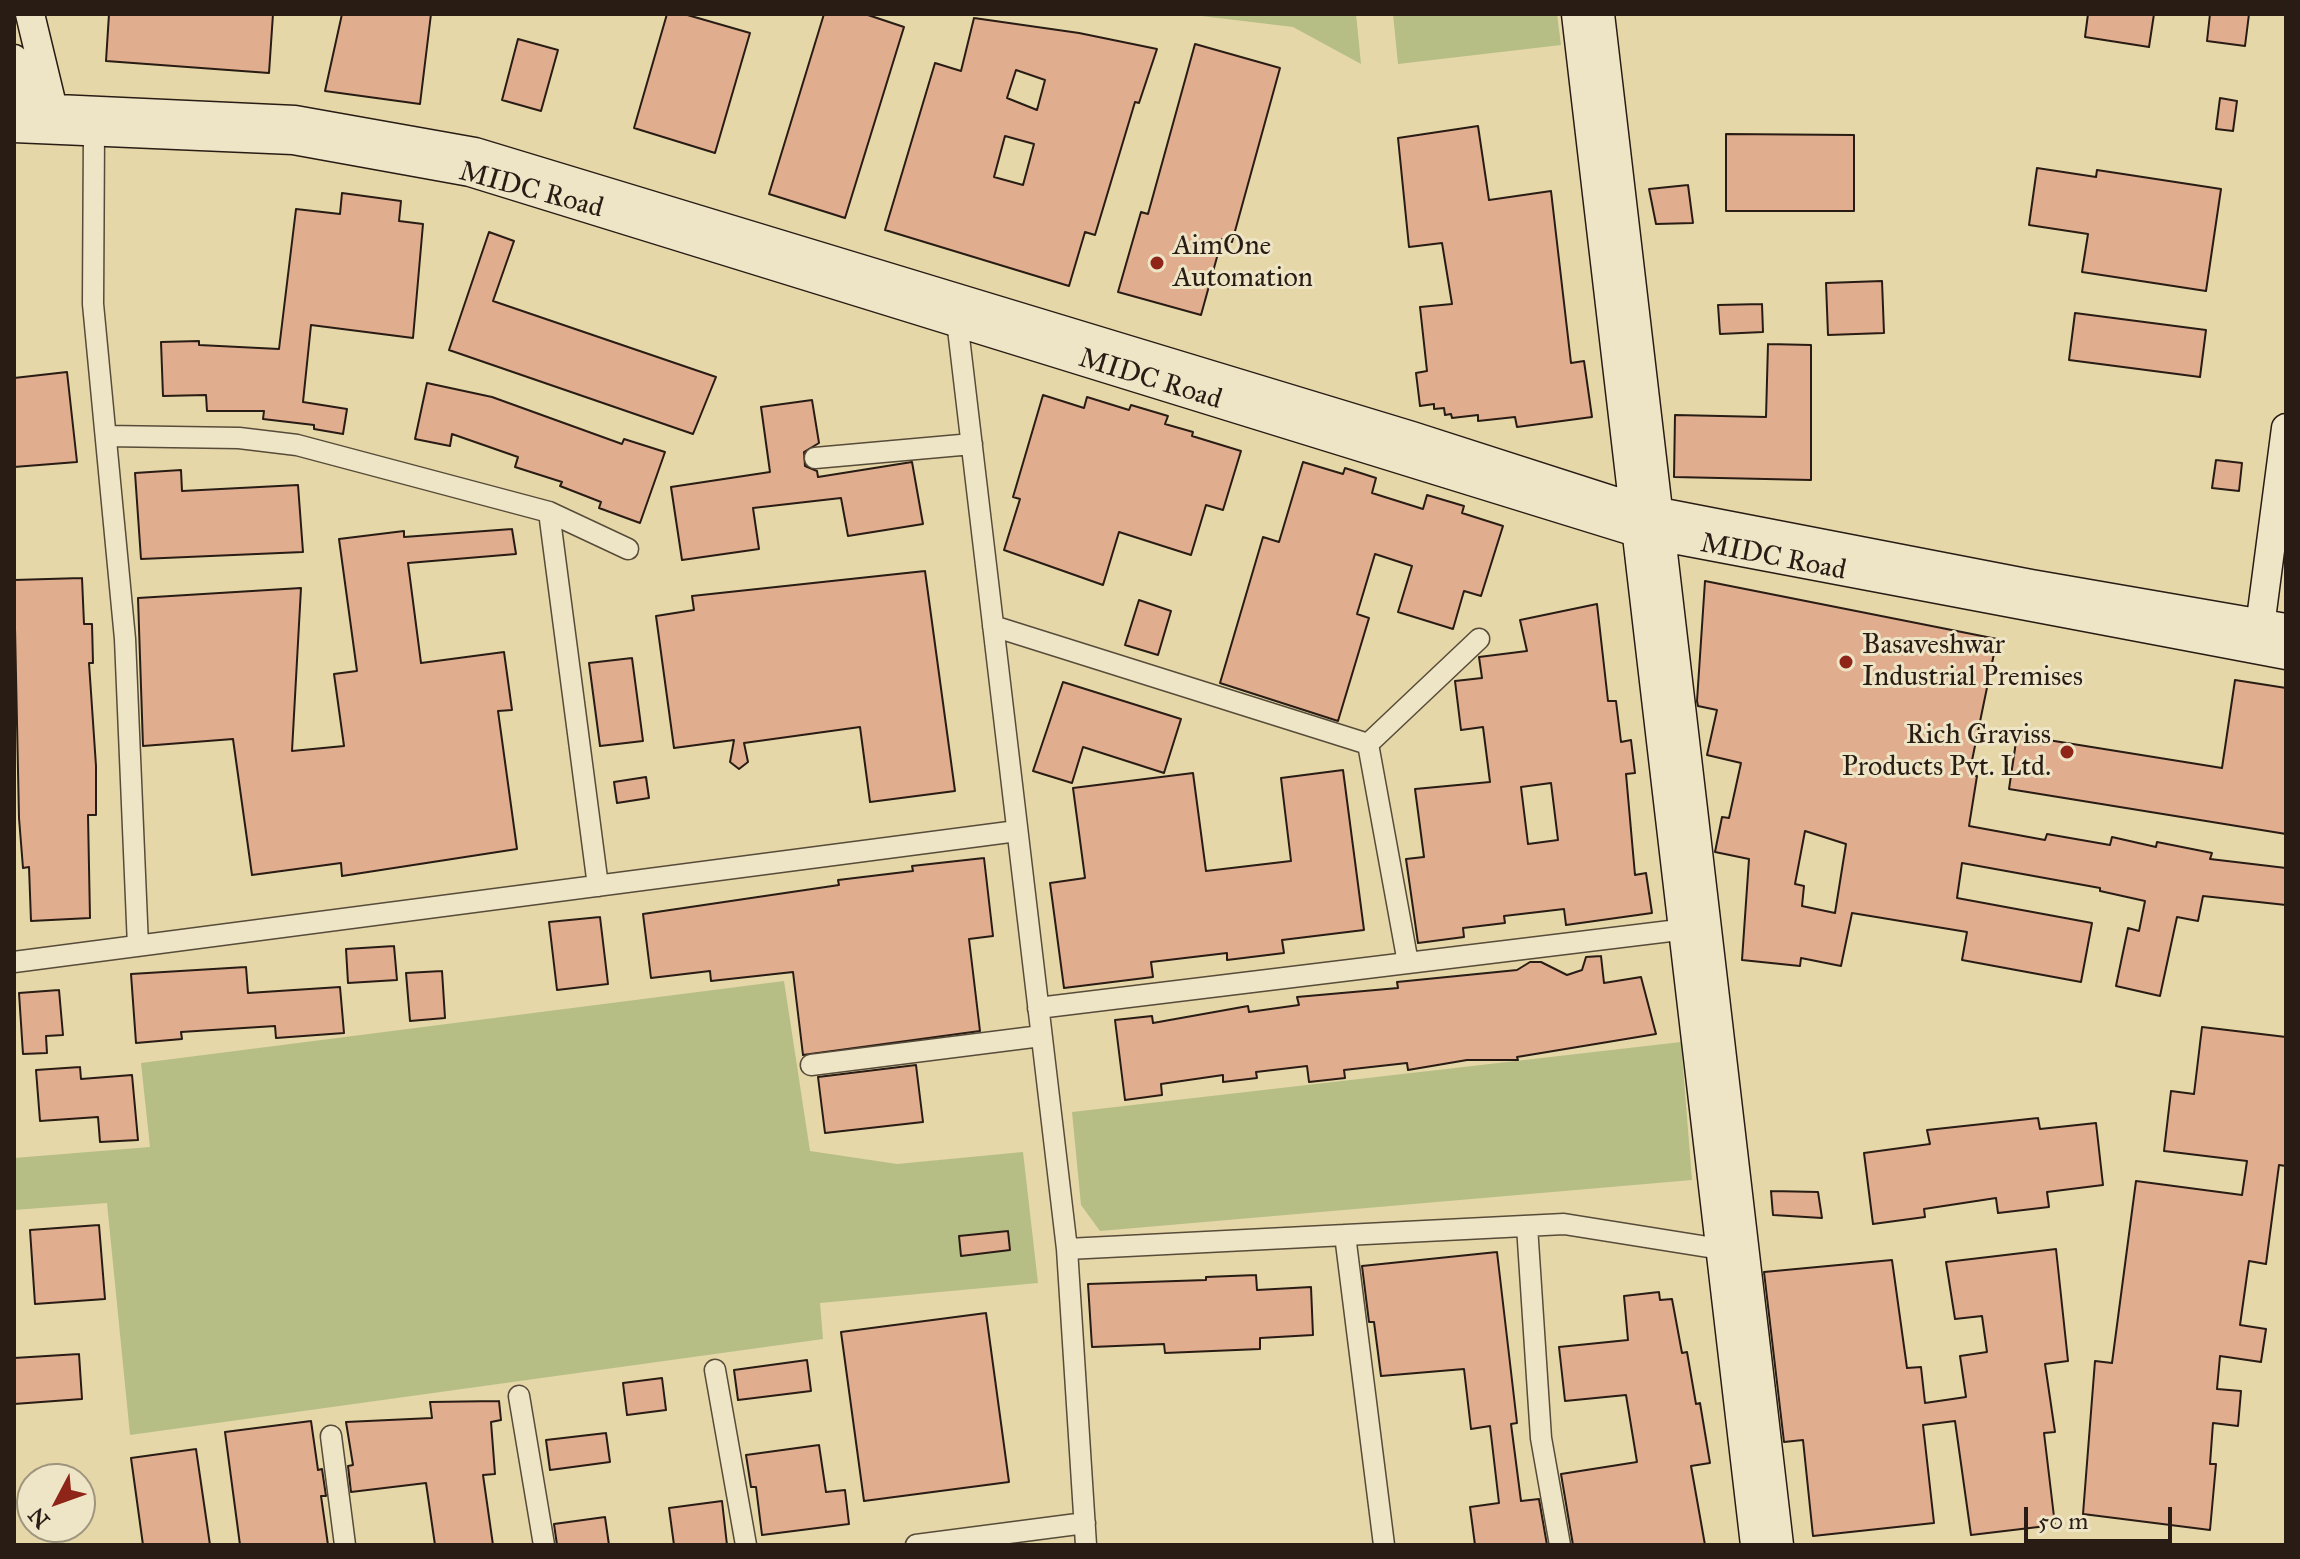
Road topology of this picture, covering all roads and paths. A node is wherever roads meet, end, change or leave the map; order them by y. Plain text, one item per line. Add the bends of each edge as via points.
1 (30, 14) edge
2 (1576, 14) edge
3 (1600, 14) edge
4 (14, 59) edge
5 (32, 118) edge
6 (94, 130) junction
7 (956, 309) junction
8 (2286, 428) edge
9 (106, 436) junction
10 (972, 444) junction
11 (815, 458) dead end
12 (549, 512) junction
13 (1647, 522) junction
14 (628, 549) dead end
15 (993, 626) junction
16 (2268, 634) edge
17 (1479, 639) dead end
18 (2286, 655) edge
19 (1368, 744) junction
20 (1017, 831) junction
21 (598, 886) junction
22 (1695, 928) junction
23 (138, 946) junction
24 (14, 962) edge
25 (1408, 963) junction
26 (1038, 1008) junction
27 (1041, 1036) junction
28 (811, 1065) dead end
29 (1527, 1226) junction
30 (1345, 1235) junction
31 (1067, 1249) junction
32 (1733, 1250) junction
33 (715, 1370) dead end
34 (519, 1396) dead end
35 (331, 1436) dead end
36 (1085, 1523) junction
37 (345, 1545) edge
38 (544, 1545) edge
39 (746, 1545) edge
40 (916, 1545) edge
41 (1086, 1545) edge
42 (1384, 1545) edge
43 (1560, 1545) edge
44 (1755, 1545) edge
45 (1779, 1545) edge

1 - 5 main road
2 - 13 main road
3 - 13 main road
4 - 5 main road
5 - 6 main road, MIDC Road
5 - 7 main road, MIDC Road via 295,120 475,152
6 - 7 main road, MIDC Road via 293,140 470,172
6 - 9 street via 93,304
7 - 10 street
7 - 13 main road, MIDC Road
8 - 16 main road
9 - 12 street via 239,438 297,445
9 - 23 street via 125,639
10 - 11 street
10 - 15 street
12 - 14 street
12 - 21 street
13 - 16 main road, MIDC Road
13 - 22 main road
15 - 19 street
15 - 20 street
16 - 18 main road, MIDC Road
17 - 19 street
19 - 25 street
20 - 21 street
20 - 26 street
21 - 23 street
22 - 25 street
22 - 32 main road
23 - 24 street
25 - 26 street
26 - 27 street
27 - 28 street
27 - 31 street
29 - 30 street
29 - 32 street via 1564,1224
29 - 43 street via 1541,1438
30 - 31 street
30 - 42 street
31 - 36 street
32 - 44 main road
32 - 45 main road
33 - 39 street
34 - 38 street
35 - 37 street
36 - 40 street
36 - 41 street

